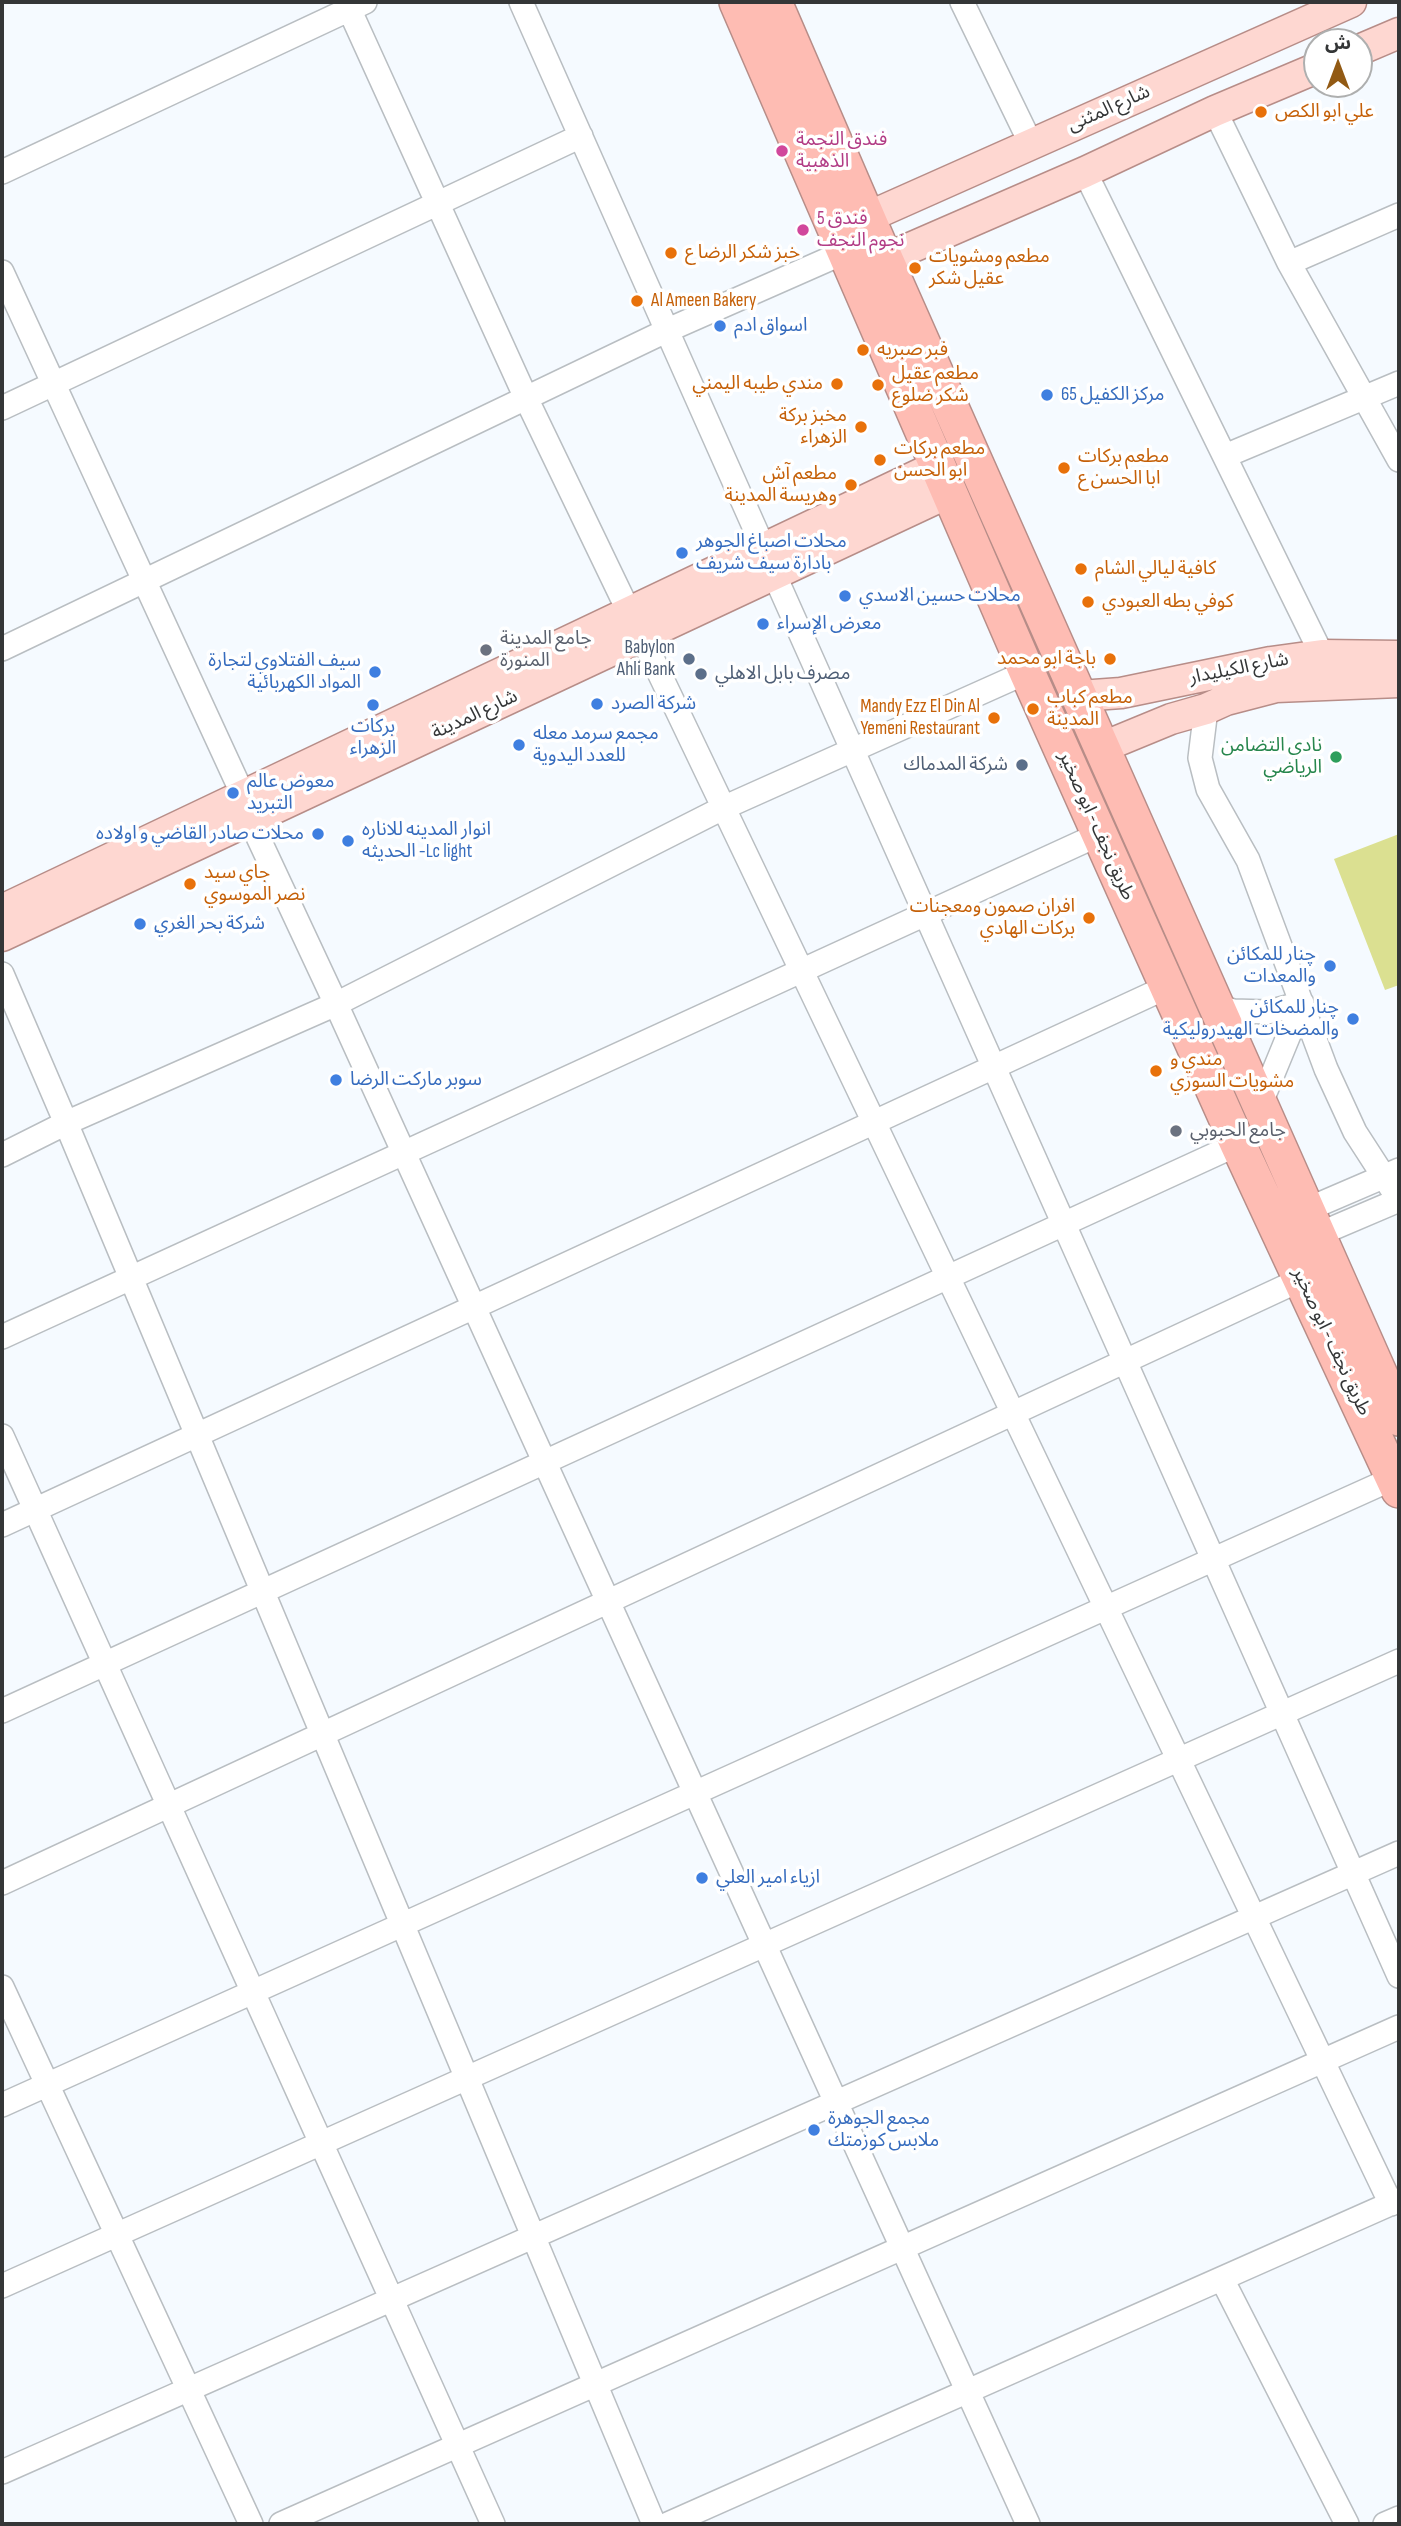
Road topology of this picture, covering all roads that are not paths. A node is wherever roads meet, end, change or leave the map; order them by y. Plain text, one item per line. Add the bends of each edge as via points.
1 (521, 2) edge
2 (737, 2) edge
3 (775, 2) edge
4 (962, 2) edge
5 (1351, 2) edge
6 (353, 4) edge
7 (1309, 10) edge
8 (1399, 33) edge
9 (1373, 44) edge
10 (1303, 74) edge
11 (1215, 111) junction
12 (581, 136) junction
13 (1031, 144) junction
14 (2, 172) edge
15 (1085, 172) junction
16 (437, 204) junction
17 (1399, 215) edge
18 (868, 218) junction
19 (845, 253) junction
20 (885, 259) junction
21 (1289, 263) junction
22 (2, 272) edge
23 (668, 330) junction
24 (1399, 383) edge
25 (54, 384) junction
26 (526, 398) junction
27 (1364, 399) junction
28 (2, 408) edge
29 (1225, 456) junction
30 (1399, 460) edge
31 (943, 479) junction
32 (769, 562) junction
33 (145, 581) junction
34 (635, 624) junction
35 (2, 649) edge
36 (1322, 655) junction
37 (1399, 656) edge
38 (1027, 672) junction
39 (1399, 682) edge
40 (1080, 696) junction
41 (1206, 709) junction
42 (1102, 747) junction
43 (852, 749) junction
44 (247, 808) junction
45 (723, 808) junction
46 (1100, 834) junction
47 (2, 910) edge
48 (926, 914) junction
49 (2, 936) edge
50 (802, 971) junction
51 (2, 974) edge
52 (1167, 987) junction
53 (1302, 1003) junction
54 (336, 1004) junction
55 (1217, 1006) junction
56 (994, 1067) junction
57 (1260, 1105) junction
58 (874, 1122) junction
59 (66, 1123) junction
60 (1238, 1143) junction
61 (404, 1153) junction
62 (2, 1155) edge
63 (1392, 1173) edge
64 (1399, 1200) edge
65 (1311, 1222) junction
66 (1064, 1224) junction
67 (948, 1277) junction
68 (131, 1278) junction
69 (1302, 1279) junction
70 (474, 1307) junction
71 (2, 1337) edge
72 (1125, 1362) junction
73 (1013, 1413) junction
74 (1399, 1418) edge
75 (197, 1435) junction
76 (2, 1436) edge
77 (544, 1462) junction
78 (1397, 1484) edge
79 (35, 1510) junction
80 (2, 1525) edge
81 (1213, 1559) junction
82 (263, 1591) junction
83 (608, 1602) junction
84 (1106, 1607) junction
85 (1399, 1661) edge
86 (104, 1664) junction
87 (2, 1711) edge
88 (1282, 1713) junction
89 (323, 1734) junction
90 (1179, 1759) junction
91 (695, 1793) junction
92 (168, 1805) junction
93 (1399, 1853) edge
94 (1353, 1873) junction
95 (2, 1883) edge
96 (1254, 1917) junction
97 (402, 1924) junction
98 (764, 1945) junction
99 (1399, 1976) edge
100 (2, 1987) edge
101 (253, 1992) junction
102 (1399, 2027) edge
103 (1323, 2061) junction
104 (467, 2078) junction
105 (47, 2085) junction
106 (835, 2102) junction
107 (2, 2105) edge
108 (321, 2143) junction
109 (1395, 2202) edge
110 (117, 2235) junction
111 (533, 2236) junction
112 (902, 2248) junction
113 (1222, 2279) junction
114 (2, 2286) edge
115 (392, 2299) junction
116 (596, 2384) junction
117 (188, 2389) junction
118 (967, 2392) junction
119 (458, 2446) junction
120 (2, 2472) edge
121 (1399, 2518) edge
122 (251, 2524) edge
123 (281, 2524) edge
124 (493, 2524) edge
125 (654, 2524) edge
126 (668, 2524) edge
127 (1028, 2524) edge
128 (1347, 2524) edge
129 (1385, 2524) edge

1 - 12 street
2 - 19 highway, طريق نجف - ابو صخير
3 - 18 highway, طريق نجف - ابو صخير
4 - 13 street
5 - 7 main road, شارع المثنى
6 - 14 street
6 - 16 street
7 - 13 main road, شارع المثنى
8 - 9 main road
10 - 11 main road
11 - 15 main road
11 - 21 street
12 - 16 street
12 - 23 street
13 - 18 main road, شارع المثنى
15 - 20 main road
15 - 29 street
16 - 25 street
16 - 26 street
17 - 21 street
18 - 20 highway, طريق نجف - ابو صخير
19 - 23 street
19 - 31 highway, طريق نجف - ابو صخير
20 - 40 highway, طريق نجف - ابو صخير
21 - 27 street
22 - 25 street
23 - 26 street
23 - 32 street
24 - 27 street
25 - 28 street
25 - 33 street
26 - 33 street
26 - 34 street
27 - 29 street
27 - 30 street
29 - 36 street
31 - 32 main road, شارع المدينة
31 - 38 highway, طريق نجف - ابو صخير
32 - 34 main road, شارع المدينة
32 - 43 street
33 - 35 street
33 - 44 street
34 - 44 main road, شارع المدينة
34 - 45 street
36 - 37 main road, شارع الكيليدار
36 - 40 main road, شارع الكيليدار via 1121,693
38 - 43 street
38 - 46 highway, طريق نجف - ابو صخير
39 - 41 main road, شارع الكيليدار via 1276,687
40 - 42 highway, طريق نجف - ابو صخير
41 - 42 main road, شارع الكيليدار
41 - 53 street via 1200,758 1208,789 1248,860
42 - 55 highway, طريق نجف - ابو صخير
43 - 45 street
43 - 48 street
44 - 47 main road, شارع المدينة
44 - 49 main road, شارع المدينة
44 - 54 street
45 - 50 street
45 - 54 street
46 - 48 street
46 - 52 highway, طريق نجف - ابو صخير
48 - 50 street
48 - 56 street
50 - 58 street
50 - 61 street
51 - 59 street
52 - 56 street
52 - 60 highway, طريق نجف - ابو صخير
53 - 55 street via 1268,1012
53 - 57 street
53 - 63 street via 1355,1132
54 - 59 street
54 - 61 street
55 - 57 highway, طريق نجف - ابو صخير
56 - 58 street
56 - 66 street
57 - 65 highway, طريق نجف - ابو صخير
58 - 67 street
58 - 70 street
59 - 62 street
59 - 68 street
60 - 66 street
60 - 69 highway, طريق نجف - ابو صخير
61 - 68 street
61 - 70 street
63 - 64 street
63 - 65 street
64 - 65 street
65 - 74 highway, طريق نجف - ابو صخير
66 - 67 street
66 - 72 street
67 - 73 street
67 - 77 street
68 - 71 street
68 - 75 street
69 - 72 street
69 - 78 highway, طريق نجف - ابو صخير
70 - 75 street
70 - 77 street
72 - 73 street
72 - 81 street
73 - 83 street
73 - 84 street
75 - 79 street
75 - 82 street
76 - 79 street
77 - 82 street
77 - 83 street
78 - 81 street
79 - 80 street
79 - 86 street
81 - 84 street
81 - 88 street
82 - 86 street
82 - 89 street
83 - 89 street
83 - 91 street
84 - 90 street
84 - 91 street
85 - 88 street
86 - 87 street
86 - 92 street
88 - 90 street
88 - 94 street
89 - 92 street
89 - 97 street
90 - 96 street
90 - 98 street
91 - 97 street
91 - 98 street
92 - 95 street
92 - 101 street
93 - 94 street
94 - 96 street
94 - 99 street
96 - 103 street
96 - 106 street
97 - 101 street
97 - 104 street
98 - 104 street
98 - 106 street
100 - 105 street
101 - 105 street
101 - 108 street
102 - 103 street
103 - 109 street
103 - 112 street
104 - 108 street
104 - 111 street
105 - 107 street
105 - 110 street
106 - 111 street
106 - 112 street
108 - 110 street
108 - 115 street
109 - 113 street
110 - 114 street
110 - 117 street
111 - 115 street
111 - 116 street
112 - 116 street
112 - 118 street
113 - 118 street
113 - 128 street
115 - 117 street
115 - 119 street
116 - 119 street
116 - 125 street
117 - 120 street
117 - 122 street
118 - 126 street
118 - 127 street
119 - 123 street
119 - 124 street
121 - 129 street

